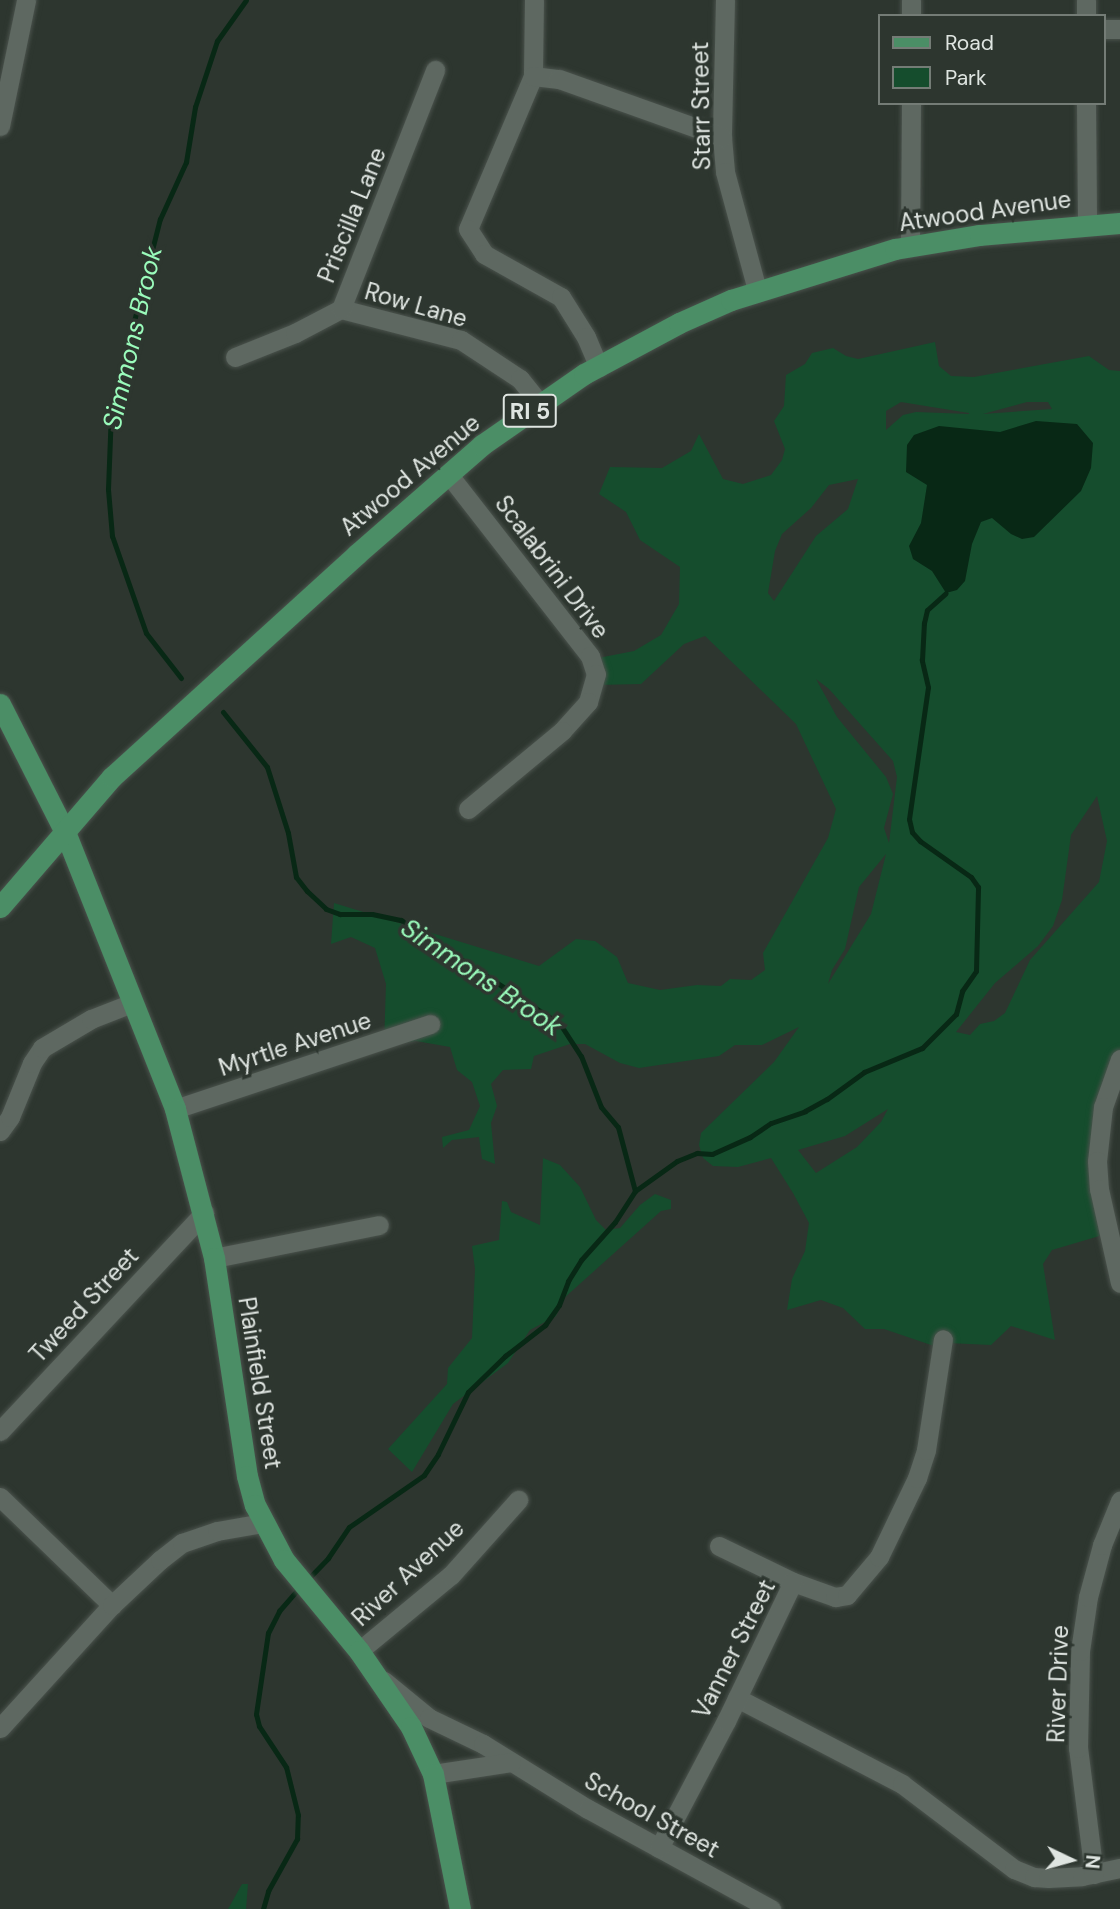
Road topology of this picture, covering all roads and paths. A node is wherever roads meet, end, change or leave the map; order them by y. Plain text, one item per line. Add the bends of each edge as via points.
1 (26, 0) edge
2 (534, 0) edge
3 (725, 0) edge
4 (436, 70) dead end
5 (533, 76) junction
6 (1, 105) edge
7 (911, 105) edge
8 (1086, 105) edge
9 (0, 126) edge
10 (722, 137) junction
11 (1120, 223) edge
12 (1087, 224) junction
13 (910, 246) junction
14 (757, 290) junction
15 (341, 309) junction
16 (235, 357) dead end
17 (599, 367) junction
18 (540, 404) junction
19 (449, 475) junction
20 (0, 704) edge
21 (468, 809) dead end
22 (65, 832) junction
23 (0, 907) edge
24 (132, 1003) junction
25 (430, 1024) dead end
26 (1120, 1059) edge
27 (174, 1110) junction
28 (0, 1131) edge
29 (204, 1213) junction
30 (379, 1225) dead end
31 (214, 1258) junction
32 (1120, 1283) edge
33 (943, 1339) dead end
34 (0, 1431) edge
35 (0, 1497) edge
36 (518, 1500) dead end
37 (1120, 1501) edge
38 (263, 1523) junction
39 (719, 1546) dead end
40 (793, 1581) junction
41 (112, 1605) junction
42 (359, 1651) junction
43 (378, 1676) junction
44 (737, 1698) junction
45 (0, 1728) edge
46 (511, 1762) junction
47 (433, 1774) junction
48 (659, 1848) junction
49 (1120, 1868) edge
50 (1094, 1874) junction
51 (460, 1909) edge
52 (771, 1909) edge

1 - 6 street
2 - 5 street
3 - 10 street, Starr Street
4 - 15 street, Priscilla Lane
5 - 10 street via 559,79
5 - 17 street via 468,229 484,254 561,297
6 - 9 street
7 - 13 street
8 - 12 street
10 - 14 street, Starr Street via 732,206
11 - 12 main road, Atwood Avenue / RI 5
12 - 13 main road, Atwood Avenue / RI 5
13 - 14 main road, Atwood Avenue / RI 5
14 - 17 main road, Atwood Avenue / RI 5 via 679,323
15 - 16 street, Priscilla Lane
15 - 18 street, Row Lane via 461,340 520,379
17 - 18 main road, Atwood Avenue / RI 5
18 - 19 main road, Atwood Avenue / RI 5
19 - 21 street, Scalabrini Drive via 590,656 596,674 588,702 562,731
19 - 22 main road, Atwood Avenue / RI 5 via 113,777
20 - 22 main road, Plainfield Street
22 - 23 main road, Atwood Avenue / RI 5
22 - 24 main road, Plainfield Street
24 - 27 main road, Plainfield Street
24 - 28 street via 91,1018 42,1048
25 - 27 street, Myrtle Avenue
26 - 32 street via 1102,1107 1097,1161
27 - 29 main road, Plainfield Street
29 - 31 main road, Plainfield Street
29 - 34 street, Tweed Street
30 - 31 street
31 - 38 main road, Plainfield Street via 247,1476
33 - 40 street, Vanner Street via 926,1450 878,1557 842,1598
35 - 41 street
36 - 42 street, River Avenue via 451,1575
37 - 50 street, River Drive via 1088,1597 1080,1651 1079,1748
38 - 41 street via 216,1531 182,1544
38 - 42 main road, Plainfield Street via 284,1560
39 - 40 street
40 - 44 street, Vanner Street
41 - 45 street
42 - 43 main road, Plainfield Street
43 - 46 street, School Street via 429,1718
43 - 47 main road, Plainfield Street via 411,1727
44 - 48 street, Vanner Street
44 - 50 street via 902,1784 1014,1869 1048,1878
46 - 47 street
46 - 48 street, School Street
47 - 51 main road, Plainfield Street
48 - 52 street, School Street
49 - 50 street

